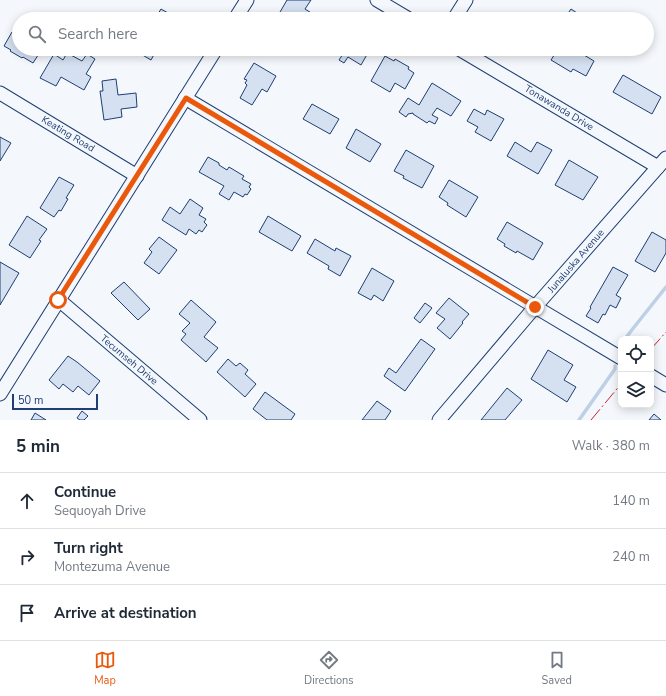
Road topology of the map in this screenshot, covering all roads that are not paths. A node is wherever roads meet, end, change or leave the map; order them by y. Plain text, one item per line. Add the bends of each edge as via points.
1 (247, 0) edge
2 (377, 0) edge
3 (466, 0) edge
4 (239, 12) edge
5 (397, 12) edge
6 (458, 12) edge
7 (212, 56) edge
8 (472, 56) edge
9 (0, 93) edge
10 (186, 98) junction
11 (662, 162) edge
12 (137, 176) junction
13 (58, 300) junction
14 (535, 307) junction
15 (618, 356) edge
16 (654, 378) edge
17 (666, 386) edge
18 (0, 394) edge
19 (200, 420) edge
20 (439, 420) edge

1 - 4 street
2 - 5 street
3 - 6 street
7 - 10 street
8 - 11 street, Tonawanda Drive
9 - 12 street, Keating Road
10 - 12 street
10 - 14 street
11 - 14 street, Junaluska Avenue
12 - 13 street
13 - 18 street
13 - 19 street, Tecumseh Drive
14 - 15 street
14 - 20 street, Junaluska Avenue
16 - 17 street

